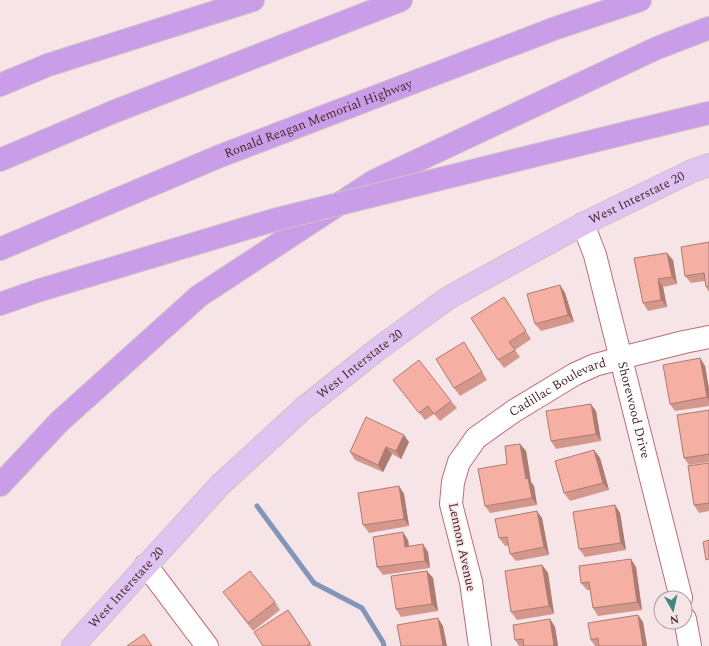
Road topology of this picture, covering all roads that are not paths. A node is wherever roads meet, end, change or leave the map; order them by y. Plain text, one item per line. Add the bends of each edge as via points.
1 (253, 0) edge
2 (401, 0) edge
3 (640, 0) edge
4 (709, 28) edge
5 (0, 85) edge
6 (709, 113) edge
7 (0, 160) edge
8 (709, 165) edge
9 (582, 224) junction
10 (0, 249) edge
11 (0, 304) edge
12 (709, 337) edge
13 (621, 358) junction
14 (467, 451) joint
15 (0, 485) edge
16 (146, 566) junction
17 (679, 590) edge
18 (687, 630) edge
19 (73, 646) edge
20 (207, 646) edge
21 (480, 646) edge
22 (690, 646) edge

1 - 5 highway via 48,65
2 - 7 highway via 113,112
3 - 10 highway, Ronald Reagan Memorial Highway via 556,28 220,156
4 - 15 highway via 657,48 374,182 199,296 59,422
6 - 11 highway, bridge via 274,220
8 - 9 main road, West Interstate 20
9 - 13 street, Shorewood Drive via 595,255
9 - 16 main road, West Interstate 20 via 448,298 378,349 305,407 226,480
12 - 13 street, Cadillac Boulevard
13 - 14 street, Cadillac Boulevard via 575,374 514,410 476,438
13 - 17 street, Shorewood Drive
14 - 21 street, Lennon Avenue via 459,462 453,482 451,504 471,582
16 - 19 main road, West Interstate 20
16 - 20 street
18 - 22 street

